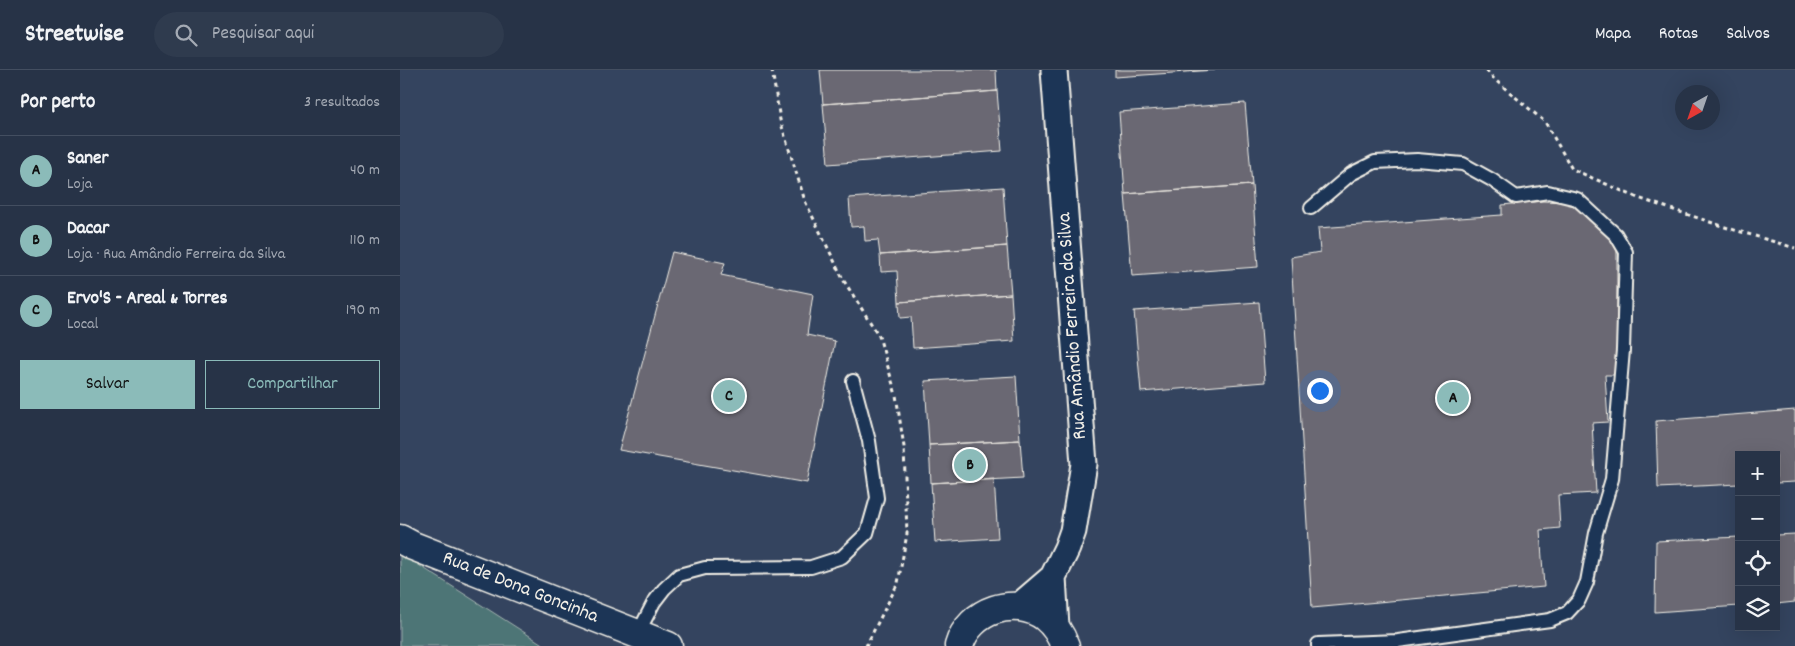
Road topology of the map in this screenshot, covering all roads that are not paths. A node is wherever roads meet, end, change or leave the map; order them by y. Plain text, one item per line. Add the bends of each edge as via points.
1 (1054, 70) edge
2 (1311, 208) dead end
3 (853, 381) dead end
4 (400, 539) edge
5 (1053, 577) junction
6 (1018, 607) junction
7 (638, 635) junction
8 (1060, 637) edge
9 (668, 646) edge
10 (959, 646) edge
11 (1318, 646) edge

1 - 5 street, Rua Amândio Ferreira da Silva via 1084,464 1073,531
2 - 11 lane via 1351,174 1375,162 1417,160 1463,164 1516,198 1548,192 1576,199 1616,235 1626,252 1623,350 1612,479 1596,534 1587,582 1579,600 1567,613 1550,620 1398,641
3 - 7 lane via 869,441 877,498 867,533 842,557 811,566 704,568 679,575 654,602
4 - 7 main road, Rua de Dona Goncinha
5 - 6 street, Rua Amândio Ferreira da Silva
5 - 8 street
6 - 8 main road via 1045,617
6 - 10 main road via 1001,607 984,614 970,624
7 - 9 main road, Rua de Dona Goncinha

